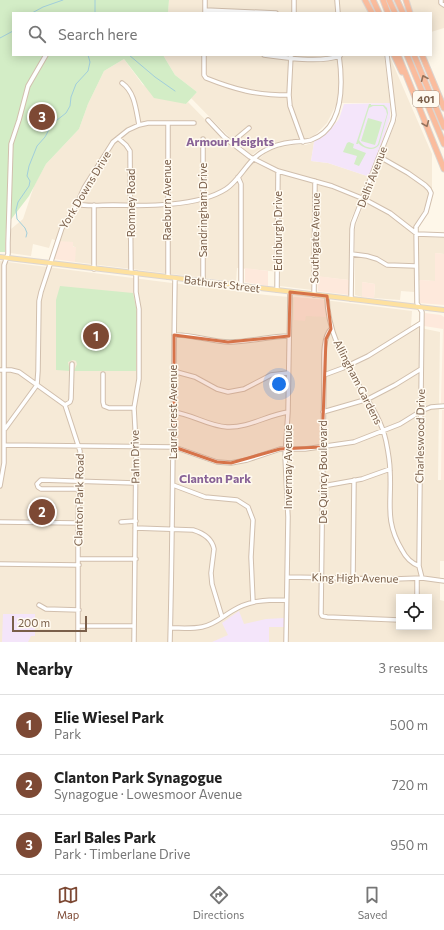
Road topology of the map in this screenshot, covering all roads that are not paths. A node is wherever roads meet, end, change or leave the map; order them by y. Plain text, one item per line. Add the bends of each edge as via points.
1 (205, 0) edge
2 (294, 0) edge
3 (337, 0) edge
4 (365, 0) edge
5 (373, 0) edge
6 (382, 0) edge
7 (389, 0) edge
8 (397, 0) edge
9 (406, 0) edge
10 (441, 0) edge
11 (444, 5) edge
12 (205, 11) edge
13 (240, 12) edge
14 (294, 12) edge
15 (338, 12) edge
16 (371, 12) edge
17 (379, 12) edge
18 (388, 12) edge
19 (395, 12) edge
20 (403, 12) edge
21 (410, 12) edge
22 (45, 56) edge
23 (204, 56) edge
24 (278, 56) edge
25 (338, 56) edge
26 (340, 56) edge
27 (387, 56) edge
28 (394, 56) edge
29 (398, 56) edge
30 (407, 56) edge
31 (414, 56) edge
32 (422, 56) edge
33 (291, 57) edge
34 (122, 83) dead end
35 (412, 88) junction
36 (289, 95) junction
37 (444, 108) edge
38 (208, 120) dead end
39 (168, 123) junction
40 (194, 123) dead end
41 (139, 125) junction
42 (249, 128) dead end
43 (444, 128) edge
44 (118, 138) junction
45 (203, 139) dead end
46 (303, 142) junction
47 (230, 143) junction
48 (444, 144) edge
49 (380, 157) junction
50 (252, 159) junction
51 (444, 169) edge
52 (278, 171) junction
53 (238, 177) junction
54 (316, 181) junction
55 (203, 199) junction
56 (364, 199) junction
57 (77, 204) junction
58 (94, 205) junction
59 (167, 205) junction
60 (130, 206) junction
61 (417, 234) junction
62 (444, 235) edge
63 (352, 254) junction
64 (0, 257) edge
65 (6, 258) junction
66 (50, 263) junction
67 (416, 266) junction
68 (94, 269) junction
69 (131, 272) junction
70 (136, 273) junction
71 (168, 277) junction
72 (175, 278) junction
73 (203, 281) junction
74 (240, 285) junction
75 (277, 290) junction
76 (290, 292) junction
77 (314, 295) junction
78 (327, 296) junction
79 (351, 299) junction
80 (420, 307) junction
81 (444, 311) edge
82 (421, 323) junction
83 (331, 329) junction
84 (174, 335) junction
85 (289, 336) junction
86 (72, 364) dead end
87 (348, 366) junction
88 (421, 369) junction
89 (2, 370) edge
90 (174, 371) junction
91 (288, 373) junction
92 (103, 374) dead end
93 (324, 375) junction
94 (37, 385) junction
95 (368, 399) junction
96 (65, 405) junction
97 (444, 406) edge
98 (134, 408) junction
99 (421, 411) junction
100 (173, 412) junction
101 (288, 412) junction
102 (323, 412) junction
103 (4, 430) junction
104 (383, 431) junction
105 (4, 445) junction
106 (136, 446) junction
107 (80, 447) junction
108 (174, 447) junction
109 (322, 447) junction
110 (286, 449) junction
111 (390, 469) junction
112 (1, 473) edge
113 (354, 480) junction
114 (79, 482) junction
115 (135, 483) junction
116 (173, 485) junction
117 (0, 486) edge
118 (323, 486) junction
119 (79, 489) junction
120 (136, 521) junction
121 (0, 522) edge
122 (121, 522) dead end
123 (78, 523) junction
124 (135, 528) junction
125 (171, 530) junction
126 (79, 559) junction
127 (136, 559) junction
128 (0, 564) edge
129 (79, 565) junction
130 (419, 566) junction
131 (287, 577) junction
132 (321, 577) junction
133 (354, 578) junction
134 (422, 578) junction
135 (417, 579) junction
136 (444, 581) edge
137 (417, 594) edge
138 (286, 600) junction
139 (253, 602) junction
140 (40, 605) dead end
141 (79, 610) junction
142 (222, 617) junction
143 (396, 620) edge
144 (78, 626) junction
145 (134, 626) junction
146 (171, 628) junction
147 (78, 642) edge
148 (134, 642) edge
149 (170, 642) edge
150 (286, 642) edge

1 - 12 street
2 - 14 street
3 - 15 street
4 - 16 highway
5 - 17 highway
6 - 18 highway
7 - 19 highway
8 - 20 highway
9 - 21 highway
10 - 11 street
12 - 13 street
22 - 65 street via 28,86 10,144
23 - 36 street via 206,78 246,92
24 - 33 street
25 - 33 street
26 - 46 street via 341,98 335,116 318,136
27 - 49 street, Delhi Avenue via 394,115
28 - 35 highway
29 - 35 highway, 401
30 - 48 highway, 401
43 -> 31 highway, 401
32 - 37 highway, 401
33 - 36 street
34 - 41 street via 131,92
35 -> 51 highway, 401
36 - 46 street via 290,106
38 - 47 street
39 - 40 street, York Downs Drive
39 - 41 street, York Downs Drive
39 - 59 street, Raeburn Avenue
41 - 44 street, York Downs Drive
42 - 47 street
44 - 57 street, York Downs Drive via 84,188
44 - 60 street, Romney Road via 130,151
45 - 55 street, Sandringham Drive
46 - 50 street via 292,142 264,150
47 - 50 street
49 - 56 street, Delhi Avenue
49 - 61 street, Charleswood Drive via 408,173 431,193 426,212 416,227
50 - 52 street
50 - 53 street
52 - 54 street
52 - 75 street, Edinburgh Drive
53 - 55 street via 226,189
53 - 74 street via 241,184
54 - 56 street
54 - 77 street, Southgate Avenue
55 - 59 street
55 - 73 street, Sandringham Drive
56 - 61 street via 390,213
56 - 63 street, Delhi Avenue via 352,229
57 - 58 street
57 - 66 street, York Downs Drive via 62,228
58 - 60 street
58 - 68 street
59 - 60 street
59 - 71 street, Raeburn Avenue
60 - 69 street, Romney Road
61 - 62 street
61 - 67 street, Charleswood Drive
63 - 67 street via 372,257 387,265
63 - 79 street, Delhi Avenue
64 - 65 main road, Bathurst Street
65 - 66 main road, Bathurst Street
65 - 89 street
66 - 68 main road, Bathurst Street
66 - 94 street, York Downs Drive via 39,301
67 - 80 street, Charleswood Drive via 417,303
68 - 69 main road, Bathurst Street
69 - 70 main road, Bathurst Street
70 - 71 main road, Bathurst Street
70 - 98 street, Palm Drive via 139,378
71 - 72 main road, Bathurst Street
72 - 73 main road, Bathurst Street
72 - 84 street, Laurelcrest Avenue
73 - 74 main road, Bathurst Street
74 - 75 main road, Bathurst Street
75 - 76 main road, Bathurst Street
76 - 77 main road, Bathurst Street
76 - 85 street, Invermay Avenue
77 - 78 main road, Bathurst Street
78 - 79 main road, Bathurst Street
78 - 83 street, Allingham Gardens
79 - 80 main road, Bathurst Street
80 - 81 main road, Bathurst Street
80 - 82 street, Charleswood Drive
82 - 87 street via 378,351
82 - 88 street, Charleswood Drive
83 - 87 street, Allingham Gardens
83 - 93 street, De Quincy Boulevard via 326,339
84 - 85 street via 228,342
84 - 90 street, Laurelcrest Avenue
85 - 91 street, Invermay Avenue
86 - 96 street via 71,399
87 - 93 street
87 - 95 street, Allingham Gardens
88 - 95 street
88 - 99 street, Charleswood Drive
89 - 94 street via 19,372
89 - 103 street
90 - 91 street via 195,377 228,392 244,389 271,375
90 - 100 street, Laurelcrest Avenue
91 - 101 street, Invermay Avenue
92 - 98 street via 104,406
93 - 102 street, De Quincy Boulevard
94 - 96 street
94 - 103 street
95 - 102 street
95 - 104 street, Allingham Gardens
96 - 107 street, Clanton Park Road
97 - 99 street
98 - 106 street, Palm Drive
99 - 104 street
99 - 130 street, Charleswood Drive
100 - 101 street via 230,427 250,424
100 - 108 street, Laurelcrest Avenue
101 - 110 street, Invermay Avenue
102 - 109 street, De Quincy Boulevard
103 - 105 street
104 - 109 street via 354,442
104 - 111 street, Allingham Gardens
105 - 107 street
105 - 112 street
106 - 107 street
106 - 108 street
106 - 115 street, Palm Drive
107 - 114 street, Clanton Park Road
108 - 110 street via 216,462 231,463
108 - 116 street, Laurelcrest Avenue
109 - 110 street
109 - 118 street, De Quincy Boulevard
110 - 131 street, Invermay Avenue
111 - 113 street
111 - 130 street, Allingham Gardens via 391,527 406,557
112 - 117 street
113 - 118 street
113 - 133 street
114 - 115 street
114 - 119 street, Clanton Park Road
114 - 119 street via 41,480 37,484 42,489
115 - 120 street, Palm Drive
116 - 125 street, Laurelcrest Avenue
116 - 139 street via 205,497 236,500 248,507 253,520
118 - 132 street, De Quincy Boulevard
119 - 123 street, Clanton Park Road
120 - 122 street
120 - 124 street, Palm Drive
121 - 123 street
123 - 126 street, Clanton Park Road
124 - 125 street
124 - 127 street, Palm Drive
125 - 142 street via 198,531 214,545 212,584
125 - 146 street, Laurelcrest Avenue
126 - 127 street
126 - 129 street, Clanton Park Road
127 - 145 street, Palm Drive
128 - 129 street
129 - 141 street, Clanton Park Road
130 - 134 street
131 - 132 street, King High Avenue
131 - 138 street, Invermay Avenue
132 - 133 street, King High Avenue
132 - 143 street, De Quincy Boulevard via 322,616
133 - 135 street, King High Avenue
134 - 135 street, King High Avenue
134 - 136 street
135 - 137 street
138 - 139 street
138 - 150 street, Invermay Avenue
139 - 142 street
140 - 141 street via 46,609
141 - 144 street, Clanton Park Road
142 - 146 street via 202,627
144 - 145 street
144 - 147 street, Clanton Park Road
145 - 148 street, Palm Drive
146 - 149 street, Laurelcrest Avenue

